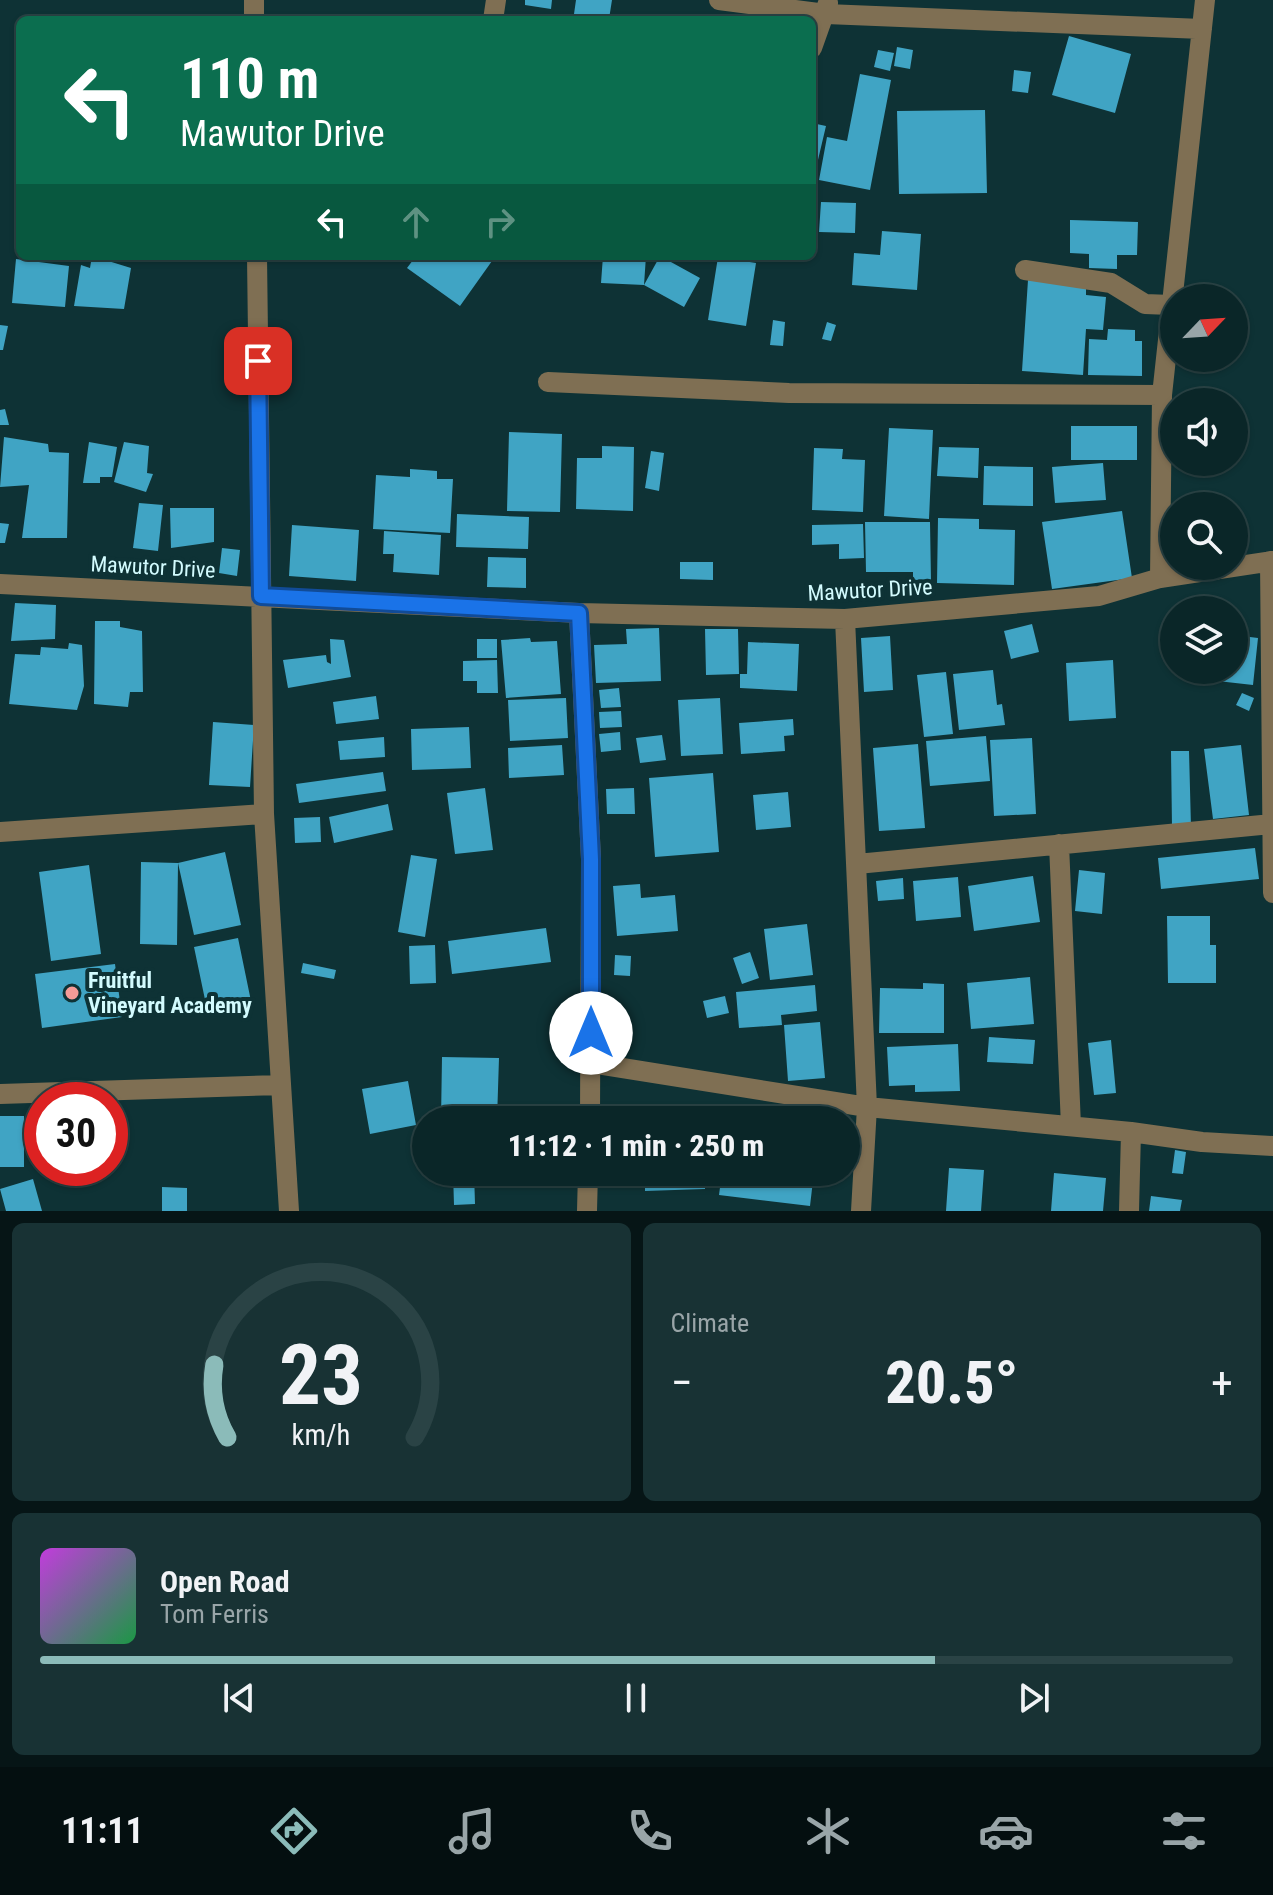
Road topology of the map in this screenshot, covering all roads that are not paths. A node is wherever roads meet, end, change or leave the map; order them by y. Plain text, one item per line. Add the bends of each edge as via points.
1 (719, 0) edge
2 (1205, 0) edge
3 (827, 7) edge
4 (1202, 29) junction
5 (816, 37) edge
6 (257, 260) edge
7 (1025, 270) dead end
8 (1173, 284) edge
9 (1160, 305) edge
10 (548, 382) dead end
11 (1160, 395) edge
12 (1272, 561) edge
13 (1248, 565) edge
14 (1160, 578) edge
15 (0, 584) edge
16 (261, 596) junction
17 (579, 613) junction
18 (845, 619) junction
19 (264, 814) junction
20 (1272, 824) edge
21 (0, 832) edge
22 (1059, 844) junction
23 (857, 864) junction
24 (1273, 874) edge
25 (1273, 893) edge
26 (591, 1063) junction
27 (281, 1085) junction
28 (0, 1094) edge
29 (590, 1106) edge
30 (867, 1107) junction
31 (1071, 1126) junction
32 (1131, 1132) junction
33 (1273, 1146) edge
34 (588, 1186) edge
35 (289, 1211) edge
36 (587, 1211) edge
37 (861, 1211) edge
38 (1129, 1211) edge

1 - 3 street
2 - 4 street
3 - 4 street
3 - 5 street
4 - 8 street
6 - 16 street
7 - 9 street via 1111,283 1145,304
10 - 11 street via 789,393
12 - 13 street, Mawutor Drive
12 - 20 street
14 - 18 street, Mawutor Drive via 1099,596
15 - 16 street, Mawutor Drive
16 - 17 street, Mawutor Drive
16 - 19 street
17 - 18 street, Mawutor Drive
17 - 26 street via 591,859
18 - 23 street
19 - 21 street
19 - 27 street
20 - 22 street
20 - 24 street
22 - 23 street
22 - 31 street
23 - 30 street
24 - 25 street
26 - 29 street
26 - 30 street
27 - 28 street
27 - 35 street
30 - 31 street
30 - 37 street
31 - 32 street
32 - 33 street
32 - 38 street
34 - 36 street

